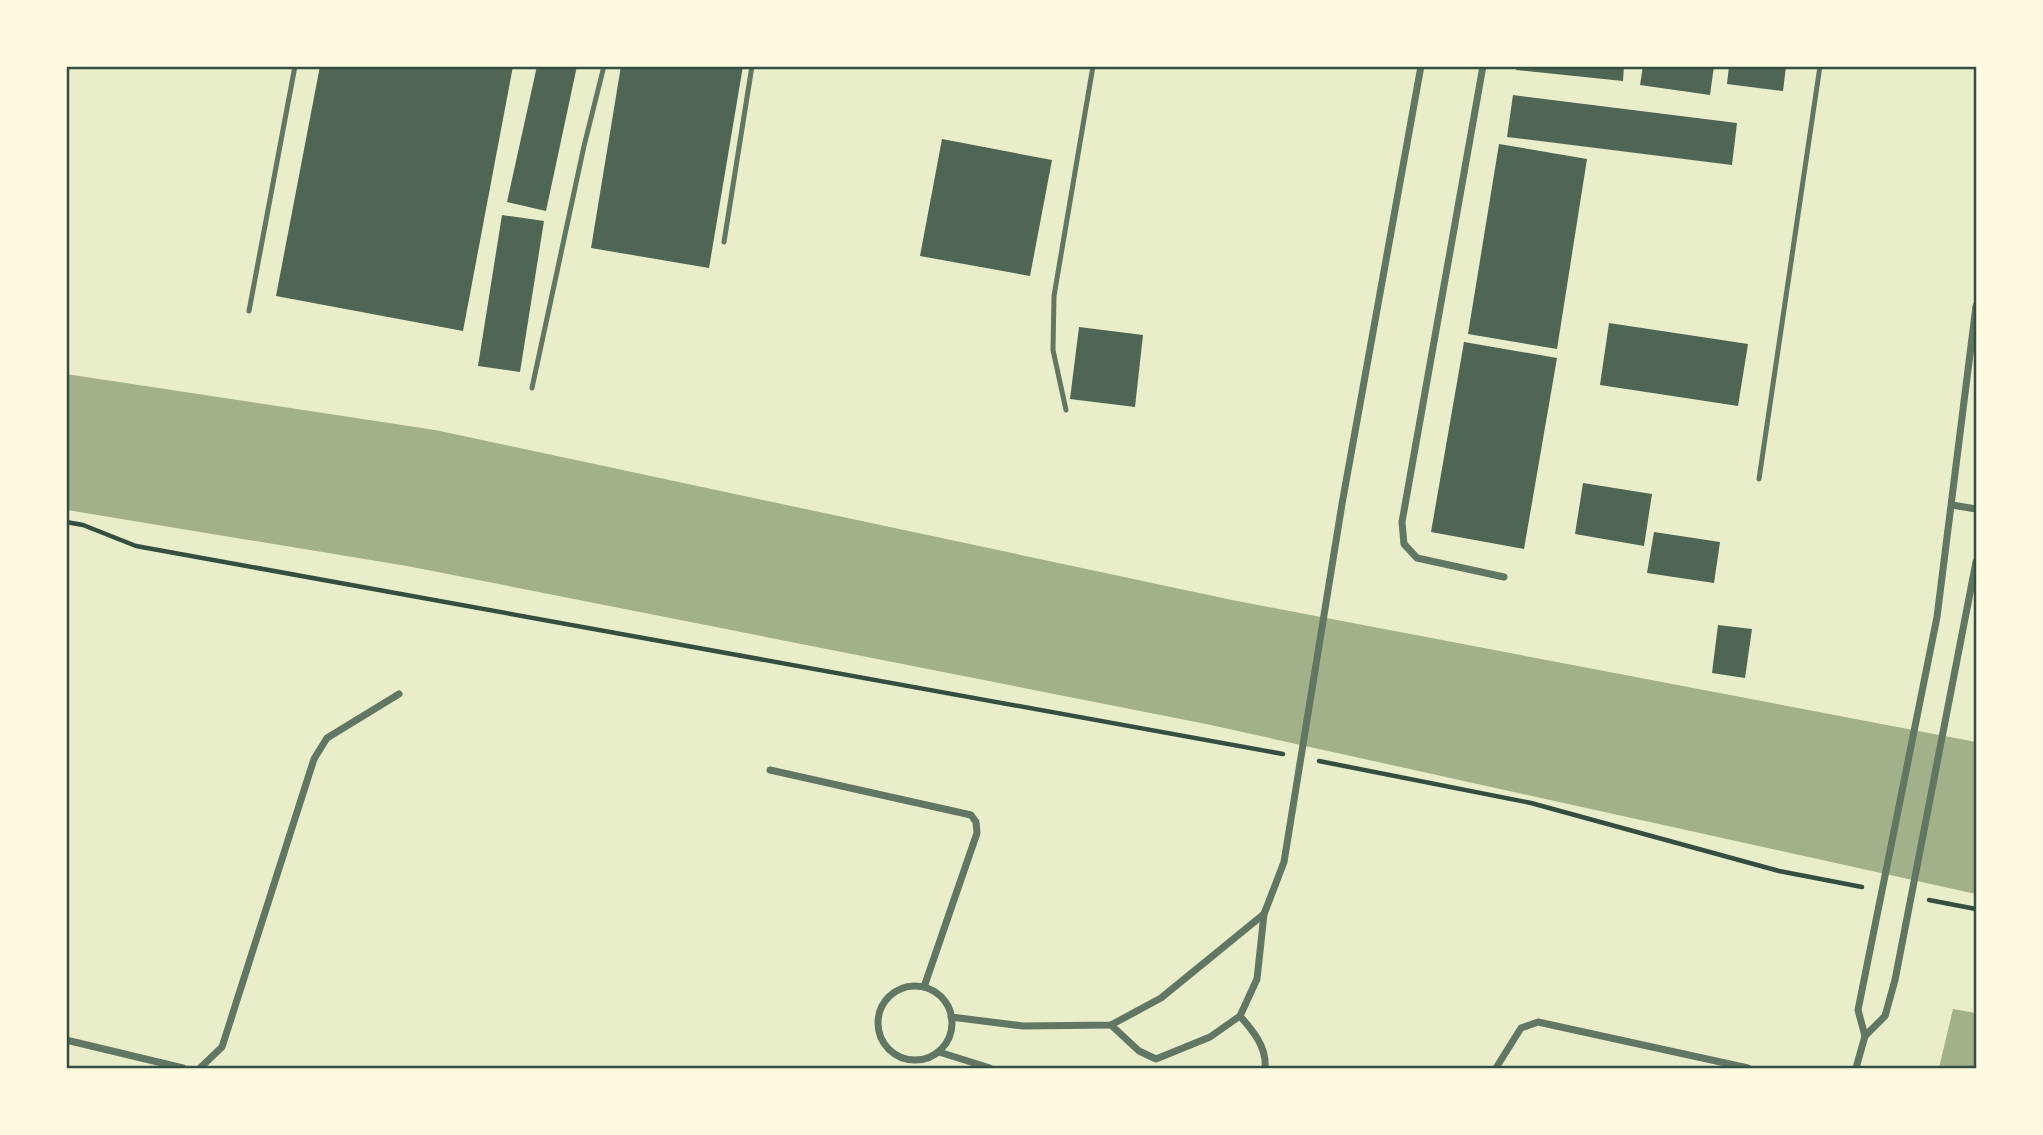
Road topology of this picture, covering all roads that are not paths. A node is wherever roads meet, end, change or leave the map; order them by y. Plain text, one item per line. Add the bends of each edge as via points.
1 (295, 66) edge
2 (604, 66) edge
3 (752, 66) edge
4 (1093, 66) edge
5 (1421, 66) edge
6 (1483, 66) edge
7 (1820, 66) edge
8 (724, 242) dead end
9 (1976, 306) edge
10 (249, 311) dead end
11 (532, 388) dead end
12 (1066, 410) dead end
13 (1759, 479) dead end
14 (1952, 505) junction
15 (1976, 509) edge
16 (1976, 562) edge
17 (1504, 577) dead end
18 (399, 694) dead end
19 (770, 770) dead end
20 (1264, 914) junction
21 (924, 987) junction
22 (1240, 1016) junction
23 (951, 1017) junction
24 (1111, 1025) junction
25 (1865, 1036) junction
26 (66, 1041) edge
27 (939, 1052) junction
28 (904, 1059) junction
29 (1156, 1059) junction
30 (181, 1068) edge
31 (200, 1069) edge
32 (901, 1069) edge
33 (990, 1069) edge
34 (1158, 1069) edge
35 (1265, 1069) edge
36 (1496, 1069) edge
37 (1748, 1069) edge
38 (1856, 1069) edge

1 - 10 lane
2 - 11 lane
3 - 8 lane
4 - 12 lane via 1054,296 1053,350
5 - 20 street via 1342,504 1284,862
6 - 17 street via 1402,522 1404,544 1417,558
7 - 13 lane
9 - 14 street
14 - 15 street
14 - 25 street via 1937,617 1858,1010
16 - 25 street via 1895,980 1885,1016
18 - 31 street via 327,738 314,760 222,1047
19 - 21 street via 971,815 976,822 977,833
20 - 22 street via 1258,979
20 - 24 street via 1161,999
21 - 23 street via 942,998
21 - 28 street via 894,992 877,1020 881,1040
22 - 29 street via 1210,1037
22 - 35 street via 1255,1032
23 - 24 street via 1009,1025
23 - 27 street via 950,1036
24 - 29 street via 1139,1051
25 - 38 street
26 - 30 street
27 - 28 street
27 - 33 street
28 - 32 street
29 - 34 street
36 - 37 street via 1521,1028 1538,1022

